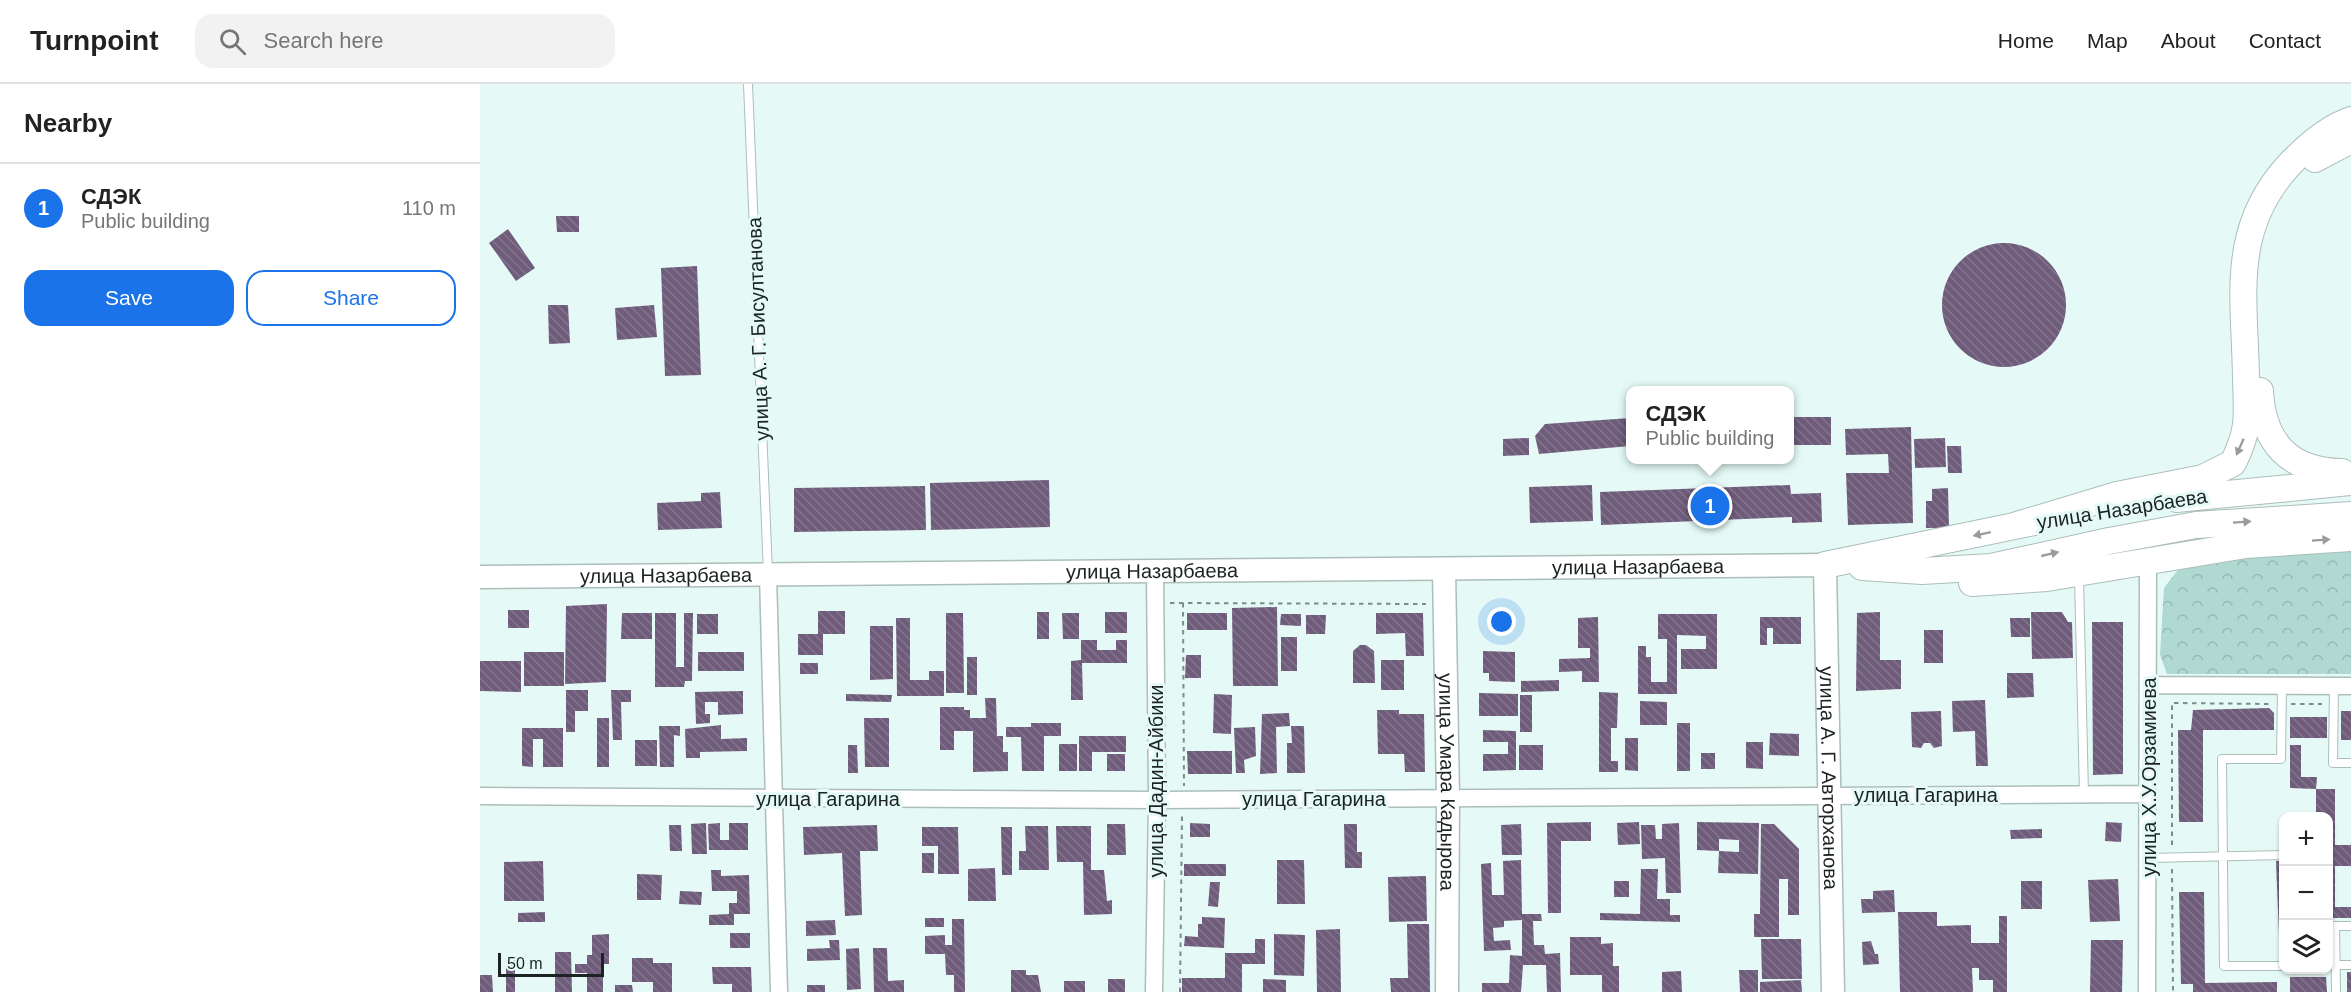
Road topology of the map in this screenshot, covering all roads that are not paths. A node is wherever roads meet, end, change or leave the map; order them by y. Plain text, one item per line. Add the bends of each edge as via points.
1 (748, 84) edge
2 (2351, 120) edge
3 (2351, 140) edge
4 (2351, 472) edge
5 (2351, 482) edge
6 (2351, 515) edge
7 (2017, 525) junction
8 (2351, 538) edge
9 (2148, 561) junction
10 (1825, 565) junction
11 (1889, 569) junction
12 (1155, 570) junction
13 (1444, 570) junction
14 (2079, 573) junction
15 (768, 574) junction
16 (480, 577) edge
17 (2149, 686) junction
18 (2282, 686) junction
19 (2334, 686) junction
20 (2351, 686) edge
21 (2351, 763) edge
22 (2149, 794) junction
23 (480, 795) edge
24 (1829, 795) junction
25 (2084, 795) junction
26 (1448, 798) junction
27 (773, 799) junction
28 (1157, 800) junction
29 (2279, 855) edge
30 (2223, 856) junction
31 (2148, 858) junction
32 (2351, 926) edge
33 (2333, 952) edge
34 (2333, 965) edge
35 (2351, 965) edge
36 (2279, 966) edge
37 (2333, 972) edge
38 (779, 992) edge
39 (1154, 992) edge
40 (1447, 992) edge
41 (1833, 992) edge
42 (2147, 992) edge
43 (2336, 992) edge

1 - 15 lane, улица А. Г. Бисултанова
2 -> 7 main road via 2303,150 2286,169 2263,197 2246,242 2243,274 2247,431 2233,463 2203,478 2117,495
3 - 4 main road via 2310,162 2290,185 2273,212 2259,256 2260,386 2267,431 2295,461 2328,472
5 - 7 main road, улица Назарбаева via 2174,499
11 -> 6 main road, улица Назарбаева via 1991,567 2196,525
7 -> 10 main road, улица Назарбаева
9 -> 8 main road via 2246,545
9 - 14 main road
9 - 17 street, улица Х.У.Орзамиева
10 - 11 main road, улица Назарбаева
10 - 13 main road, улица Назарбаева
10 - 24 main road, улица А. Г. Авторханова
11 - 14 main road via 1962,583 2022,581
12 - 13 main road, улица Назарбаева
12 - 15 main road, улица Назарбаева
12 - 28 street, улица Дадин-Айбики
13 - 26 main road, улица Умара Кадырова
14 - 25 lane
15 - 16 main road, улица Назарбаева
15 - 27 street
17 - 18 street
17 - 22 street, улица Х.У.Орзамиева
18 - 19 street
18 - 30 lane via 2281,759 2222,759
19 - 20 street
19 - 21 lane via 2333,763
22 - 25 street, улица Гагарина
22 - 31 street, улица Х.У.Орзамиева
23 - 27 street, улица Гагарина
24 - 25 street, улица Гагарина
24 - 26 street, улица Гагарина
24 - 41 main road, улица А. Г. Авторханова
26 - 28 street, улица Гагарина
26 - 40 main road, улица Умара Кадырова
27 - 28 street, улица Гагарина
27 - 38 street
28 - 39 street, улица Дадин-Айбики
29 - 30 lane
30 - 31 lane
30 - 36 lane via 2224,966
31 - 42 street, улица Х.У.Орзамиева
32 - 33 lane via 2335,926
34 - 35 lane
37 - 43 lane

